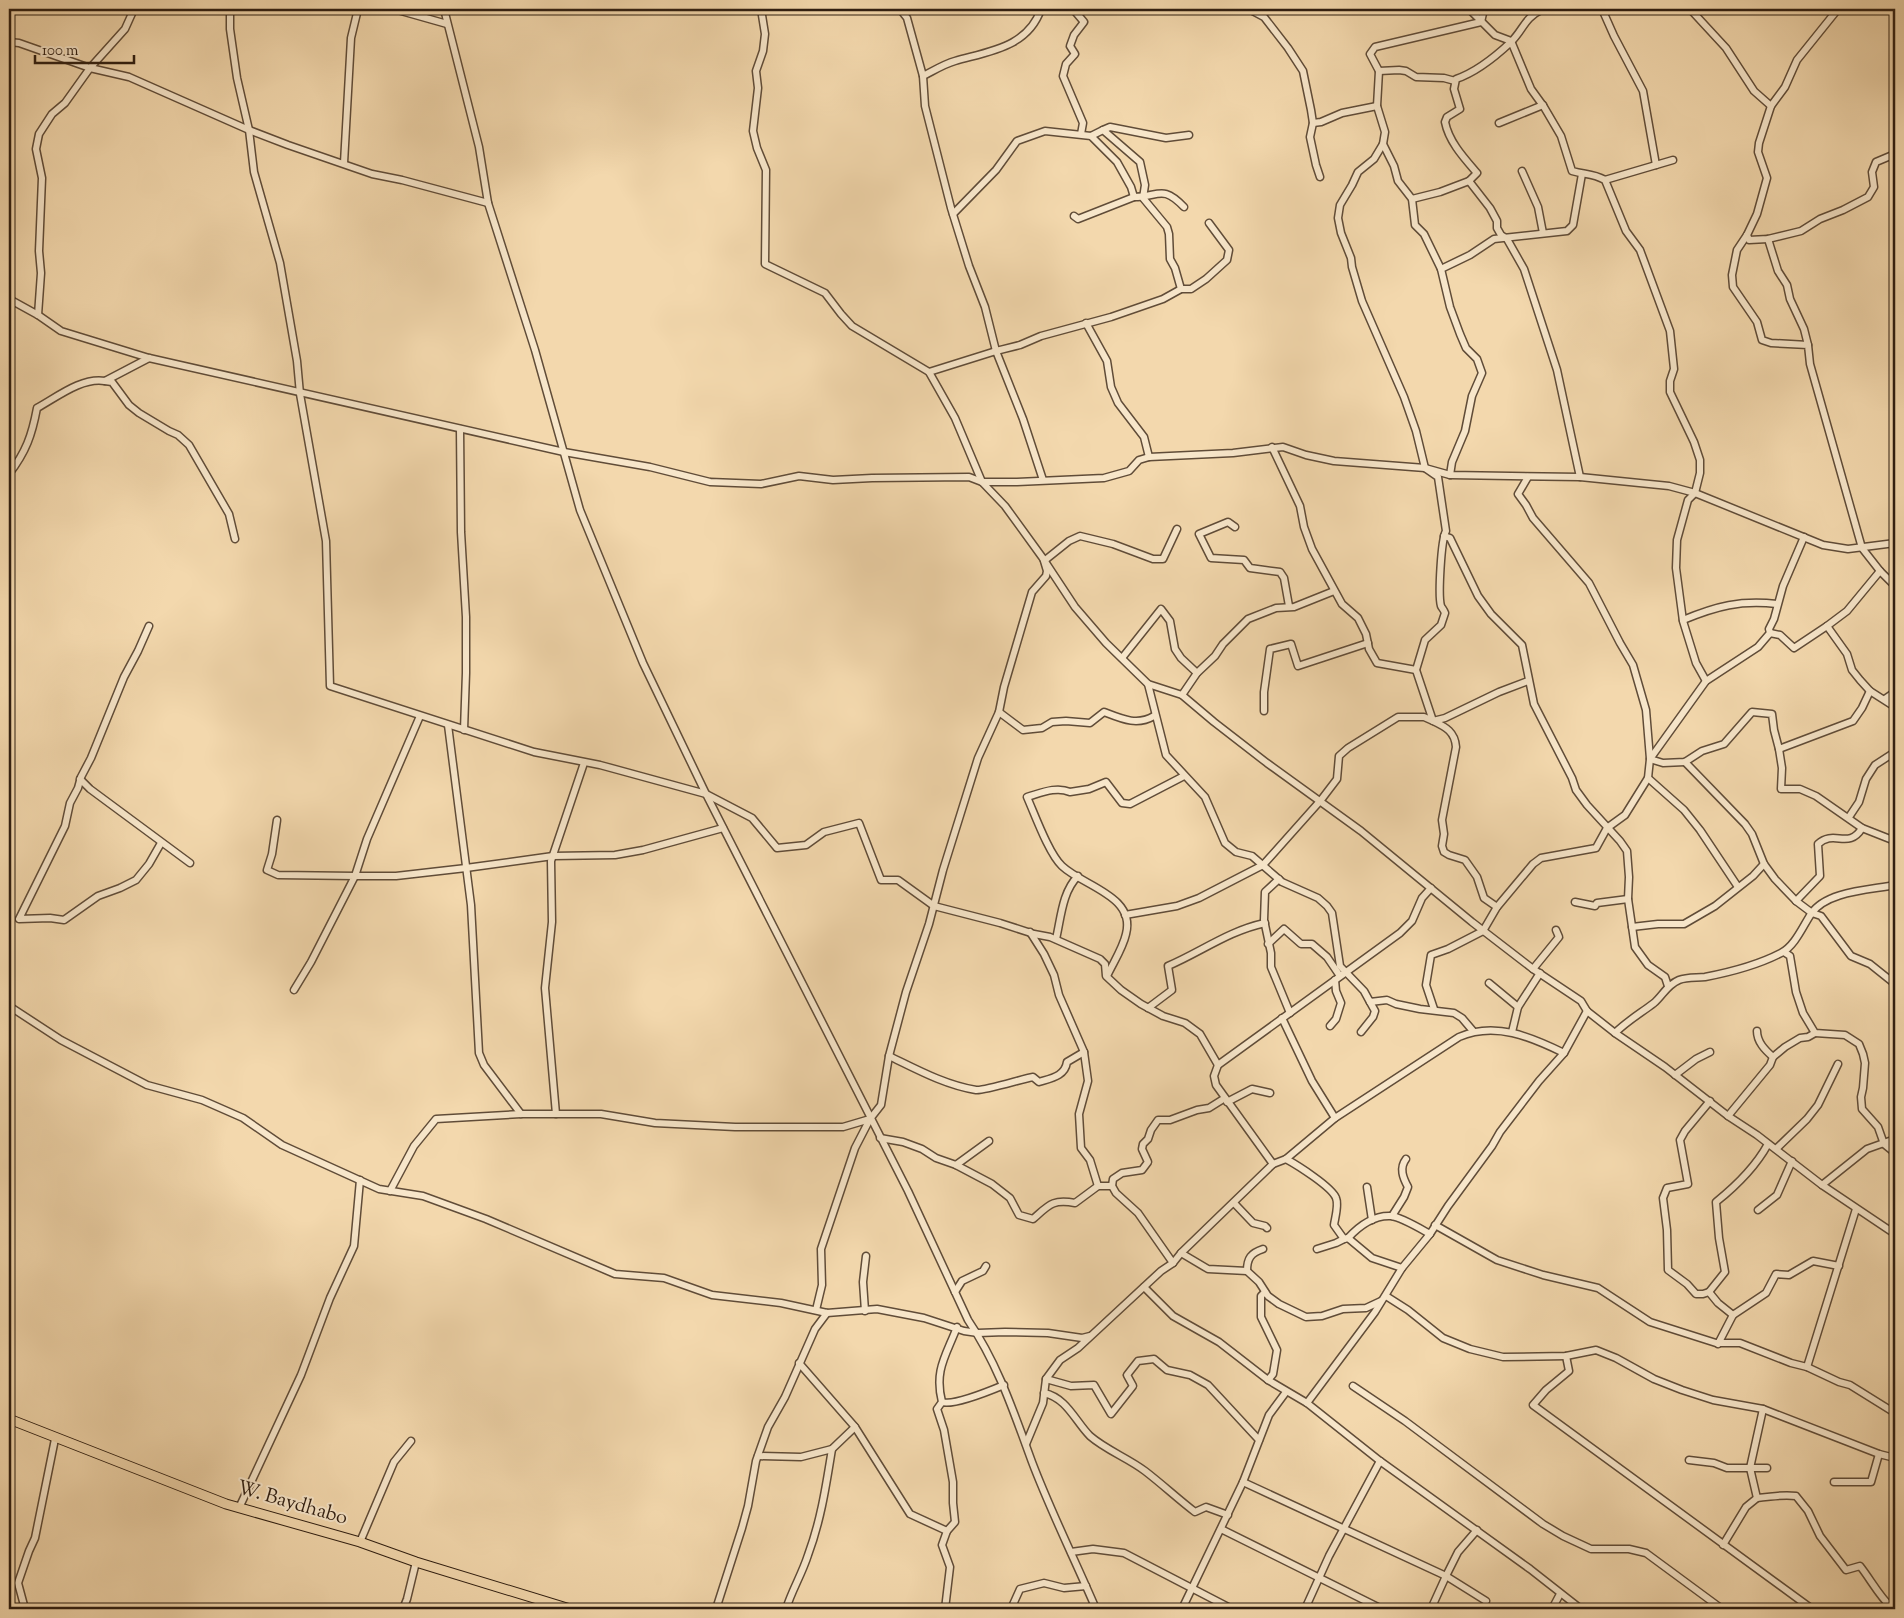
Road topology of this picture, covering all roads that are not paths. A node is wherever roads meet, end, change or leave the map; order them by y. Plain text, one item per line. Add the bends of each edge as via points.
1 (134, 9) edge
2 (230, 9) edge
3 (358, 9) edge
4 (394, 9) edge
5 (444, 9) edge
6 (761, 9) edge
7 (900, 9) edge
8 (1041, 9) edge
9 (1073, 9) edge
10 (1249, 9) edge
11 (1469, 9) edge
12 (1484, 9) edge
13 (1543, 9) edge
14 (1602, 9) edge
15 (1690, 9) edge
16 (1838, 9) edge
17 (1530, 12) edge
18 (1481, 22) junction
19 (447, 24) junction
20 (9, 42) edge
21 (1511, 42) junction
22 (90, 68) junction
23 (1378, 71) junction
24 (923, 76) junction
25 (1455, 81) junction
26 (1542, 105) junction
27 (1377, 106) junction
28 (1770, 106) junction
29 (1499, 122) dead end
30 (1313, 123) junction
31 (249, 130) junction
32 (1103, 130) junction
33 (1081, 134) junction
34 (1190, 135) dead end
35 (1091, 136) junction
36 (1383, 144) junction
37 (1895, 154) edge
38 (1673, 160) dead end
39 (344, 163) junction
40 (1656, 165) junction
41 (1522, 172) dead end
42 (1582, 174) junction
43 (1320, 177) dead end
44 (1605, 180) junction
45 (1469, 181) junction
46 (1134, 196) junction
47 (1143, 197) junction
48 (1412, 199) junction
49 (488, 203) junction
50 (1184, 207) dead end
51 (953, 214) junction
52 (1074, 216) dead end
53 (1209, 223) dead end
54 (1543, 233) junction
55 (1747, 235) junction
56 (1507, 239) junction
57 (1768, 239) junction
58 (1441, 269) junction
59 (1181, 289) junction
60 (9, 300) edge
61 (38, 314) junction
62 (1086, 323) junction
63 (1808, 345) junction
64 (996, 351) junction
65 (149, 358) junction
66 (929, 372) junction
67 (105, 381) junction
68 (300, 394) junction
69 (460, 429) junction
70 (1272, 447) junction
71 (564, 452) junction
72 (1149, 457) junction
73 (1425, 468) junction
74 (9, 474) edge
75 (1450, 475) junction
76 (1528, 477) junction
77 (1580, 477) junction
78 (1043, 480) junction
79 (982, 482) junction
80 (1695, 494) junction
81 (1235, 527) dead end
82 (1177, 529) dead end
83 (1444, 536) junction
84 (1804, 537) junction
85 (235, 539) dead end
86 (1895, 543) edge
87 (1862, 548) junction
88 (1044, 561) junction
89 (1880, 571) junction
90 (1895, 586) edge
91 (1334, 592) junction
92 (1777, 604) junction
93 (1289, 606) junction
94 (1683, 620) junction
95 (149, 626) dead end
96 (1827, 626) junction
97 (1770, 633) junction
98 (1368, 643) junction
99 (1122, 658) junction
100 (1416, 670) junction
101 (1197, 673) junction
102 (1528, 681) junction
103 (1706, 681) junction
104 (1148, 684) junction
105 (1870, 691) junction
106 (1895, 692) edge
107 (1182, 695) junction
108 (1885, 699) junction
109 (1895, 707) edge
110 (1264, 711) dead end
111 (999, 712) junction
112 (420, 716) junction
113 (1154, 716) junction
114 (1433, 721) junction
115 (448, 725) junction
116 (464, 730) junction
117 (1779, 749) junction
118 (1895, 752) edge
119 (1650, 758) junction
120 (1684, 762) junction
121 (584, 763) junction
122 (1184, 776) junction
123 (1648, 778) junction
124 (80, 779) junction
125 (706, 794) junction
126 (1321, 800) junction
127 (1849, 817) junction
128 (277, 820) dead end
129 (723, 828) junction
130 (1607, 828) junction
131 (1862, 828) junction
132 (1895, 841) edge
133 (161, 843) junction
134 (553, 856) junction
135 (190, 863) dead end
136 (1764, 864) junction
137 (1263, 865) junction
138 (466, 868) junction
139 (355, 876) junction
140 (1078, 876) junction
141 (1279, 879) junction
142 (1895, 885) edge
143 (1738, 886) junction
144 (1431, 888) junction
145 (1628, 899) junction
146 (1796, 901) junction
147 (1575, 902) dead end
148 (934, 906) junction
149 (1497, 907) junction
150 (1812, 913) junction
151 (1125, 915) junction
152 (1265, 923) junction
153 (1632, 927) junction
154 (1556, 930) dead end
155 (1029, 931) junction
156 (1483, 931) junction
157 (1056, 939) junction
158 (1268, 944) junction
159 (1784, 952) junction
160 (1533, 969) junction
161 (1540, 973) junction
162 (1107, 976) junction
163 (1341, 976) junction
164 (1489, 983) dead end
165 (1895, 984) edge
166 (1668, 986) junction
167 (294, 990) dead end
168 (1370, 1002) junction
169 (9, 1006) edge
170 (1518, 1007) junction
171 (1148, 1008) junction
172 (1434, 1010) junction
173 (1587, 1011) junction
174 (1290, 1013) junction
175 (1282, 1018) junction
176 (1330, 1026) dead end
177 (1473, 1031) junction
178 (1757, 1031) dead end
179 (1361, 1032) dead end
180 (1512, 1032) junction
181 (1615, 1033) junction
182 (1815, 1034) junction
183 (1084, 1052) junction
184 (1710, 1052) dead end
185 (1564, 1053) junction
186 (889, 1056) junction
187 (1773, 1057) junction
188 (1838, 1064) dead end
189 (1218, 1066) junction
190 (1675, 1075) junction
191 (1270, 1093) dead end
192 (1226, 1100) junction
193 (1710, 1101) junction
194 (520, 1114) junction
195 (556, 1114) junction
196 (1728, 1116) junction
197 (1336, 1118) junction
198 (870, 1119) junction
199 (880, 1138) junction
200 (1895, 1139) edge
201 (989, 1141) dead end
202 (1768, 1144) junction
203 (1884, 1144) junction
204 (1776, 1149) junction
205 (1895, 1153) edge
206 (1286, 1159) junction
207 (1406, 1159) dead end
208 (1792, 1161) junction
209 (1272, 1164) junction
210 (956, 1165) junction
211 (360, 1180) junction
212 (1822, 1185) junction
213 (1098, 1186) junction
214 (1112, 1186) junction
215 (1367, 1187) dead end
216 (390, 1190) junction
217 (1234, 1203) junction
218 (1856, 1209) junction
219 (1758, 1210) dead end
220 (1392, 1216) junction
221 (1372, 1220) junction
222 (1435, 1225) junction
223 (1267, 1228) dead end
224 (1430, 1234) junction
225 (1895, 1234) edge
226 (1346, 1238) junction
227 (1264, 1249) dead end
228 (1317, 1249) dead end
229 (1181, 1253) junction
230 (866, 1256) dead end
231 (1173, 1263) junction
232 (986, 1266) dead end
233 (1838, 1266) junction
234 (1402, 1268) junction
235 (1247, 1270) junction
236 (1144, 1287) junction
237 (955, 1292) junction
238 (1266, 1292) junction
239 (1709, 1292) junction
240 (1384, 1299) junction
241 (816, 1310) junction
242 (865, 1311) junction
243 (827, 1313) junction
244 (1733, 1314) junction
245 (957, 1328) junction
246 (978, 1334) junction
247 (1090, 1336) junction
248 (1718, 1344) junction
249 (1566, 1356) junction
250 (799, 1363) junction
251 (1808, 1367) junction
252 (1046, 1379) junction
253 (1268, 1380) junction
254 (1004, 1386) junction
255 (1353, 1386) dead end
256 (1286, 1392) junction
257 (1044, 1393) junction
258 (942, 1402) junction
259 (1895, 1402) edge
260 (1306, 1403) junction
261 (1763, 1409) junction
262 (1893, 1412) edge
263 (9, 1419) edge
264 (855, 1427) junction
265 (55, 1439) junction
266 (1259, 1440) junction
267 (411, 1441) dead end
268 (1026, 1444) junction
269 (832, 1449) junction
270 (1879, 1454) junction
271 (758, 1456) junction
272 (1895, 1458) edge
273 (1380, 1460) junction
274 (1689, 1460) dead end
275 (1750, 1468) junction
276 (1767, 1468) dead end
277 (1243, 1482) junction
278 (1834, 1482) dead end
279 (1757, 1498) junction
280 (240, 1508) junction
281 (1228, 1515) junction
282 (1344, 1528) junction
283 (1221, 1529) junction
284 (1476, 1530) junction
285 (948, 1531) junction
286 (360, 1542) junction
287 (1723, 1546) junction
288 (1071, 1552) junction
289 (416, 1562) junction
290 (1446, 1576) junction
291 (1320, 1579) junction
292 (1086, 1586) junction
293 (1192, 1590) junction
294 (1560, 1594) junction
295 (1486, 1601) dead end
296 (1895, 1608) edge
297 (24, 1609) edge
298 (403, 1609) edge
299 (570, 1609) edge
300 (716, 1609) edge
301 (786, 1609) edge
302 (945, 1609) edge
303 (1011, 1609) edge
304 (1096, 1609) edge
305 (1182, 1609) edge
306 (1232, 1609) edge
307 (1305, 1609) edge
308 (1382, 1609) edge
309 (1432, 1609) edge
310 (1552, 1609) edge
311 (1581, 1609) edge
312 (1722, 1609) edge
313 (1812, 1609) edge

1 - 22 street via 125,29
2 - 31 street via 237,78
3 - 39 street via 351,38
4 - 19 street
5 - 19 street
6 - 66 street via 765,34 756,70 758,88 753,131 766,170 765,264 825,293 852,326
7 - 24 street via 907,18
8 - 24 street via 1037,21 1016,41 953,61
9 - 33 street via 1084,22 1074,35 1070,46 1075,54 1066,64 1063,76 1083,123
10 - 30 street via 1264,17 1303,72
11 - 18 street
12 - 18 street
13 - 17 street
14 - 40 street via 1643,91
15 - 28 street via 1726,48 1754,91
16 - 28 street via 1801,53 1785,87
17 - 21 street
18 - 21 street via 1495,35
18 - 23 street via 1375,47 1370,54
19 - 49 street via 479,147
20 - 22 street
21 - 25 street via 1487,63
21 - 26 street via 1531,89
22 - 31 street via 129,77
22 - 61 street via 39,134 36,149 42,178
23 - 25 street via 1399,70 1416,77
23 - 27 street
24 - 51 street via 925,106
25 - 45 street via 1460,109 1445,122 1447,134 1477,174
26 - 29 street
26 - 42 street via 1561,136 1572,171
27 - 30 street via 1342,112
27 - 36 street via 1385,132
28 - 55 street via 1758,152 1767,178
30 - 43 street via 1310,137
31 - 39 street
31 - 68 street via 254,172 280,263 298,361
32 - 34 street via 1110,127 1166,138
32 - 35 street
32 - 47 street via 1140,162 1145,186
33 - 35 street
33 - 51 street via 1045,130 1017,141 996,170
35 - 46 street via 1118,162
36 - 48 street via 1398,181
36 - 73 street via 1374,159 1358,172 1340,205 1338,218 1362,301 1404,397
37 - 57 street via 1876,162 1872,172 1874,187 1868,197 1801,231
38 - 40 street
39 - 49 street via 372,174
40 - 44 street
41 - 54 street via 1538,207
42 - 44 street via 1592,173
42 - 54 street via 1573,225 1566,231
44 - 80 street via 1626,231 1640,250 1670,331 1674,369 1670,392 1700,460
45 - 48 street
45 - 56 street via 1498,221 1501,235
46 - 47 street
46 - 52 street via 1078,219
47 - 50 street via 1159,192 1168,194
47 - 59 street via 1167,226 1170,259 1176,268
48 - 58 street via 1415,225 1424,234
49 - 71 street
51 - 64 street
53 - 59 street via 1229,250 1227,260 1198,284
54 - 56 street
55 - 57 street via 1749,240
55 - 63 street via 1737,250 1733,287 1757,322 1762,340
56 - 58 street via 1494,239
56 - 77 street via 1524,269 1557,370
57 - 63 street
58 - 75 street via 1460,334 1466,348 1477,359 1482,373 1472,396 1465,431
59 - 62 street via 1163,299
60 - 61 street
61 - 65 street via 61,331
62 - 64 street
62 - 72 street via 1107,360 1111,387 1118,404 1144,438
63 - 87 street via 1810,364
64 - 66 street
64 - 78 street
65 - 67 street
65 - 68 street
66 - 79 street via 955,418
67 - 74 street via 79,384 37,408 29,442
67 - 85 street via 112,382 139,413 189,445 229,514
68 - 69 street
68 - 112 street via 326,541 330,686
69 - 71 street
69 - 116 street via 466,617
70 - 72 street via 1233,453
70 - 73 street via 1334,461
70 - 91 street via 1300,506 1312,549
71 - 79 street via 650,467 710,482 760,484 799,476 833,480 969,477
71 - 125 street via 580,510 643,663
72 - 78 street via 1138,460 1128,471 1104,478
73 - 75 street
73 - 83 street via 1438,477
75 - 76 street
76 - 77 street
76 - 119 street via 1518,494 1533,518 1589,583 1633,665 1646,710
77 - 80 street via 1669,486
78 - 79 street
79 - 88 street via 1005,506
80 - 84 street
80 - 94 street via 1688,500 1676,540
81 - 93 street via 1228,522 1199,534 1211,558 1244,560 1250,568 1280,572
82 - 88 street via 1163,559 1080,536
83 - 100 street via 1440,590 1445,612 1441,626 1425,640
83 - 102 street via 1450,538 1478,596 1522,645
84 - 87 street via 1823,545
84 - 92 street
86 - 87 street
87 - 89 street
88 - 99 street via 1075,607
88 - 111 street via 1046,576 1032,592
89 - 90 street
89 - 96 street via 1847,611
91 - 93 street
91 - 98 street via 1358,618
92 - 94 street via 1752,601 1712,608
92 - 97 street
93 - 101 street via 1248,619
94 - 103 street via 1696,663
95 - 124 street
96 - 97 street via 1794,648 1780,635
96 - 105 street via 1847,654 1852,670
97 - 103 street via 1758,647
98 - 100 street via 1377,662
98 - 110 street via 1298,666 1292,644 1270,649
99 - 101 street via 1161,609 1170,621 1175,649
99 - 104 street
100 - 114 street
101 - 107 street
102 - 114 street
102 - 130 street via 1534,704 1576,790
103 - 119 street
104 - 107 street
104 - 113 street
105 - 108 street
105 - 117 street via 1853,720
106 - 108 street
107 - 126 street via 1267,763
108 - 109 street
111 - 113 street via 1023,730 1042,728 1052,722 1090,723 1104,712 1128,722 1145,721
111 - 148 street via 978,758
112 - 115 street
112 - 139 street via 367,839
113 - 122 street via 1166,755
114 - 126 street via 1424,717 1398,717 1348,748 1339,756 1337,779
114 - 149 street via 1447,728 1455,738 1456,747 1442,820 1444,852 1465,860 1484,898
115 - 116 street
115 - 138 street
116 - 121 street via 534,752
117 - 120 street via 1772,714 1752,712 1724,744 1702,751
117 - 127 street via 1781,789 1800,789
118 - 127 street via 1875,765
119 - 120 street via 1662,763
119 - 123 street
120 - 136 street via 1746,824
121 - 125 street
121 - 134 street
122 - 137 street via 1205,797 1225,843
122 - 140 street via 1130,804 1122,803 1106,782 1089,789 1070,792 1053,789 1027,797 1061,865
123 - 130 street via 1625,815
123 - 143 street via 1684,810
124 - 133 street
124 - 133 street via 70,803 66,826 19,919 64,920 98,896 136,880
125 - 129 street
125 - 148 street via 752,818 777,848 806,845 824,832 859,823 881,880 898,880
126 - 137 street
126 - 144 street
127 - 131 street
128 - 139 street via 267,870 278,875
129 - 134 street via 615,855
129 - 198 street
130 - 145 street via 1626,851
130 - 149 street via 1596,848 1548,856 1532,864
131 - 132 street
131 - 146 street via 1858,836 1849,840 1834,838 1818,844 1820,876
133 - 135 street
134 - 138 street
134 - 195 street via 552,922 545,988
136 - 143 street
136 - 146 street
137 - 141 street
137 - 151 street via 1177,906
138 - 139 street via 396,876
138 - 194 street via 479,1053 484,1065
139 - 167 street
140 - 151 street via 1120,904
140 - 157 street via 1065,896
141 - 152 street via 1265,892
141 - 163 street via 1318,898 1332,913
142 - 150 street via 1843,893
143 - 153 street via 1716,906 1684,924
144 - 156 street
144 - 163 street via 1422,898 1412,921 1400,933
145 - 147 street via 1597,902 1594,906
145 - 153 street
146 - 150 street
148 - 155 street
148 - 186 street
149 - 156 street
150 - 159 street
150 - 165 street via 1821,916 1851,956 1870,964
151 - 162 street via 1126,934
152 - 158 street
152 - 171 street via 1250,926 1168,966 1172,990
153 - 166 street via 1635,947 1648,965 1665,977
154 - 160 street via 1559,937
155 - 157 street
155 - 183 street via 1054,976
156 - 160 street
156 - 172 street via 1431,955 1426,985
157 - 162 street via 1100,959 1105,964
158 - 163 street via 1284,929 1300,944 1312,944
158 - 174 street via 1271,967
159 - 166 street via 1746,967 1705,977 1680,979
159 - 182 street via 1790,956 1796,992
160 - 161 street
161 - 170 street
161 - 173 street via 1581,1001
162 - 171 street
163 - 168 street via 1364,991
163 - 174 street
163 - 176 street via 1336,992 1341,1003
164 - 170 street
166 - 181 street via 1655,1002
168 - 172 street via 1387,1000
168 - 179 street via 1375,1011 1374,1017
169 - 211 street via 61,1040 147,1085 202,1100 243,1118 282,1144
170 - 180 street
171 - 189 street via 1185,1023 1200,1034
172 - 177 street via 1454,1013
173 - 181 street
173 - 185 street
174 - 175 street
175 - 189 street
175 - 197 street via 1312,1081
177 - 180 street
177 - 197 street
178 - 187 street via 1764,1049
180 - 185 street
181 - 190 street
182 - 187 street via 1791,1043
182 - 203 street via 1845,1036 1858,1044 1865,1063 1862,1109 1878,1127
183 - 186 street via 1067,1062 1062,1073 1052,1078 1039,1082 1033,1077 976,1090 926,1074
183 - 213 street via 1088,1081 1079,1114 1081,1148 1090,1160
184 - 190 street
185 - 222 street via 1500,1132
186 - 198 street via 881,1104
187 - 196 street via 1770,1066
188 - 204 street via 1818,1105
189 - 192 street via 1214,1076 1216,1085
190 - 193 street
191 - 192 street via 1252,1089
192 - 209 street
192 - 214 street via 1170,1120 1158,1120 1143,1144 1148,1162 1142,1170 1122,1173 1113,1179
193 - 196 street
193 - 239 street via 1680,1140 1688,1184 1667,1188 1663,1198 1668,1270 1696,1294
194 - 195 street
194 - 216 street via 436,1119 414,1146
195 - 198 street via 602,1114 656,1122 735,1127 843,1127
196 - 202 street
197 - 206 street
198 - 199 street
198 - 241 street via 855,1148 821,1249 822,1285
199 - 210 street via 903,1142
199 - 237 street
200 - 203 street
201 - 210 street
202 - 204 street
202 - 239 street via 1748,1172 1716,1202 1725,1272
203 - 205 street
203 - 212 street via 1867,1149
204 - 208 street
206 - 209 street
206 - 226 street via 1324,1184 1336,1196 1334,1225
207 - 220 street via 1402,1176 1408,1187
208 - 212 street
208 - 219 street via 1777,1195
209 - 217 street
210 - 213 street via 992,1184 1010,1198 1019,1215 1033,1220 1049,1204 1074,1203
211 - 216 street
211 - 280 street via 354,1246 301,1375
212 - 218 street
213 - 214 street
214 - 231 street via 1138,1213
215 - 221 street
216 - 241 street via 423,1196 486,1219 615,1274 664,1278 712,1295
217 - 223 street via 1253,1223
217 - 229 street
218 - 225 street
218 - 233 street
220 - 221 street
220 - 224 street
221 - 226 street
222 - 224 street
222 - 248 street via 1497,1260 1598,1288 1650,1322
224 - 234 street
226 - 228 street
226 - 234 street via 1372,1258
227 - 235 street via 1252,1254 1247,1261
229 - 231 street
229 - 235 street via 1208,1269
230 - 242 street via 863,1282
231 - 236 street
232 - 237 street via 983,1271 962,1281
233 - 244 street via 1813,1261 1790,1275 1776,1274 1766,1292
233 - 251 street
234 - 240 street
235 - 238 street
236 - 247 street
236 - 253 street via 1173,1316 1219,1342
237 - 246 street
238 - 240 street via 1279,1304 1308,1317 1366,1308
238 - 253 street via 1260,1296 1260,1314 1277,1350
239 - 244 street
240 - 249 street via 1408,1310 1444,1338 1470,1349 1504,1357
240 - 260 street
241 - 243 street
242 - 243 street
242 - 245 street via 877,1309
243 - 250 street via 815,1329
244 - 248 street
245 - 246 street
245 - 258 street via 940,1365
246 - 247 street
246 - 254 street
247 - 252 street via 1061,1359
248 - 251 street via 1740,1343
249 - 261 street via 1596,1350 1654,1380 1682,1390
249 - 287 street via 1569,1371 1533,1405
250 - 264 street
250 - 271 street via 768,1427
251 - 262 street via 1850,1385
252 - 257 street
252 - 266 street via 1071,1386 1094,1385 1111,1414 1132,1386 1127,1375 1138,1361 1154,1359 1167,1370 1190,1375 1208,1384
253 - 256 street
254 - 258 street via 946,1404
254 - 268 street
255 - 312 street via 1543,1524 1592,1549 1628,1549 1646,1553
256 - 260 street
256 - 266 street via 1269,1415
257 - 268 street
257 - 281 street via 1062,1402 1090,1436 1145,1470 1195,1512 1206,1507
258 - 285 street via 937,1409 953,1482 955,1522
259 - 262 street
260 - 273 street
261 - 270 street
261 - 275 street
263 - 265 main road, W. Baydhabo
264 - 269 street
264 - 285 street via 910,1514
265 - 280 main road, W. Baydhabo
265 - 297 street via 36,1538 18,1583
266 - 277 street
267 - 286 street via 394,1462
268 - 288 street
269 - 271 street via 801,1457
269 - 301 street via 823,1510
270 - 272 street
270 - 278 street via 1870,1482
271 - 300 street via 744,1521
273 - 282 street
273 - 284 street
274 - 275 street via 1727,1468
275 - 276 street
275 - 279 street
277 - 281 street
277 - 282 street
279 - 287 street via 1746,1507
279 - 296 street via 1781,1494 1796,1496 1820,1536 1846,1570 1860,1566 1883,1599
280 - 286 main road, W. Baydhabo
281 - 283 street
282 - 290 street
282 - 291 street
283 - 291 street
283 - 293 street
284 - 290 street via 1458,1552
284 - 294 street
285 - 302 street via 942,1544 950,1567
286 - 289 main road, W. Baydhabo
287 - 313 street
288 - 292 street
288 - 293 street via 1093,1549 1124,1553
289 - 298 street
289 - 299 main road, W. Baydhabo
290 - 295 street
290 - 309 street
291 - 307 street
291 - 308 street
292 - 303 street via 1064,1588 1044,1583 1020,1590
292 - 304 street
293 - 305 street
293 - 306 street
294 - 310 street
294 - 311 street

